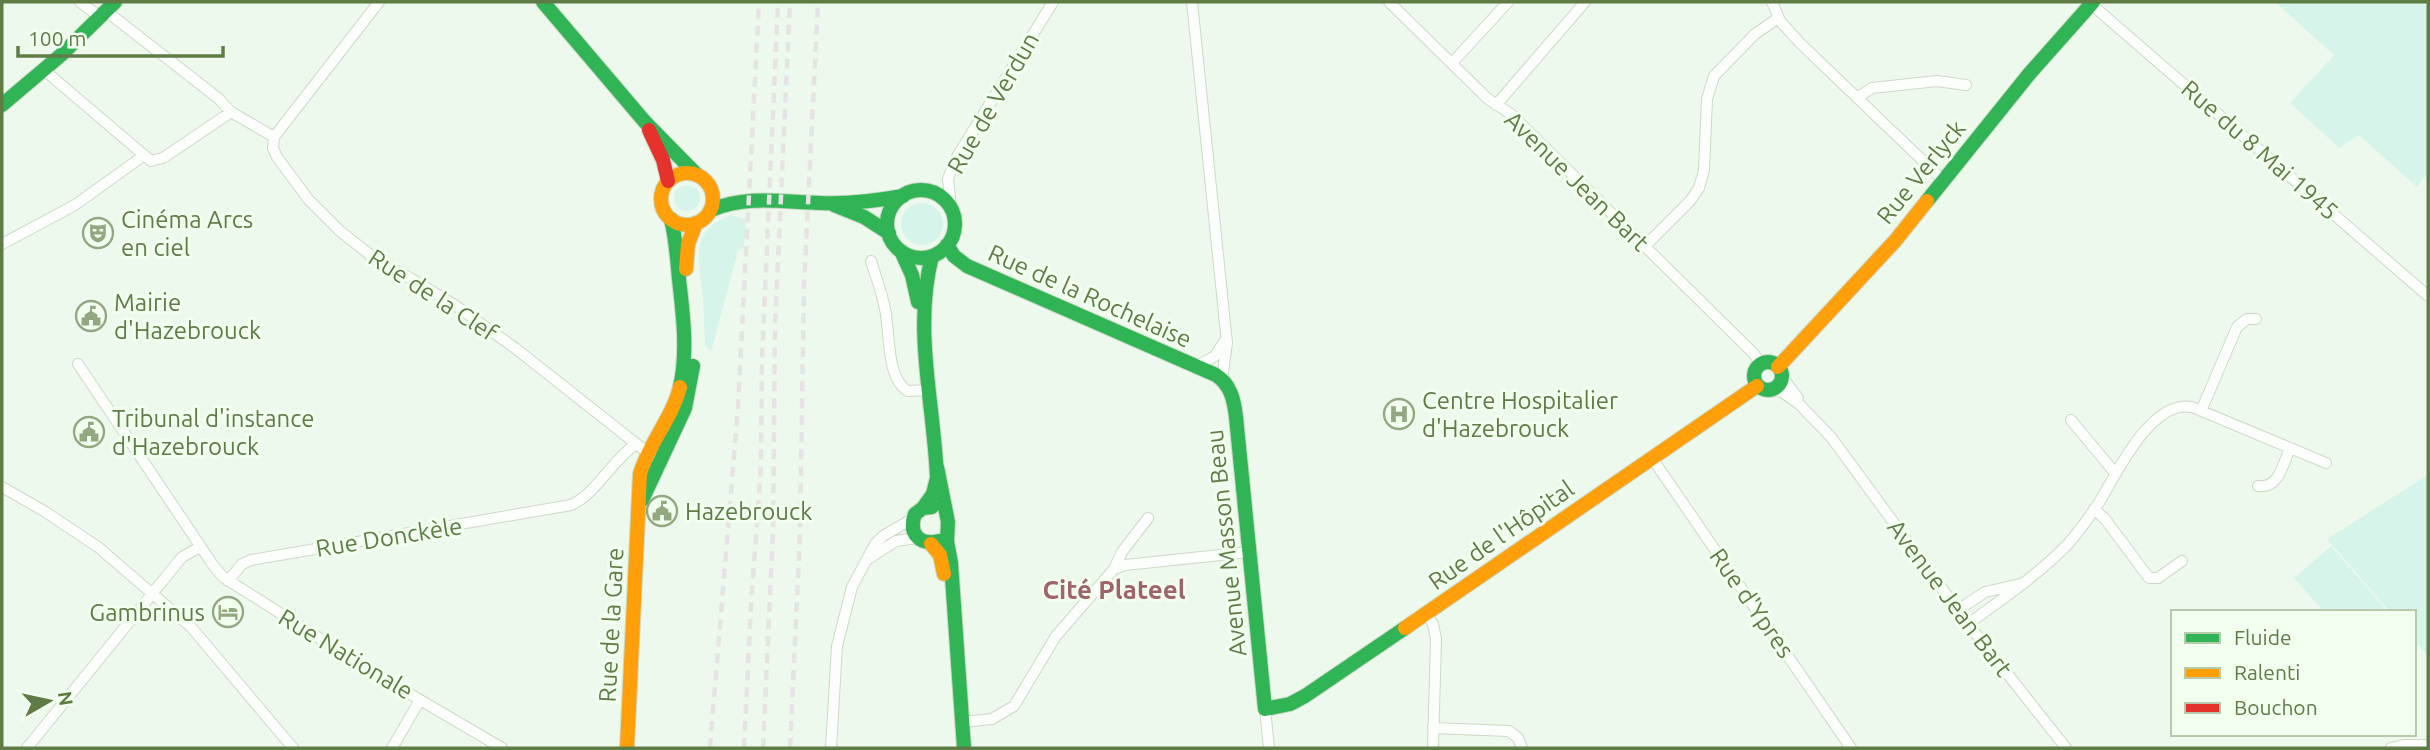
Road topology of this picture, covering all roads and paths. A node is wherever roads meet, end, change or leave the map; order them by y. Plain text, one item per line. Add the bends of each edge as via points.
1 (80, 2) edge
2 (379, 2) edge
3 (536, 2) edge
4 (543, 2) edge
5 (1052, 2) edge
6 (1192, 2) edge
7 (1389, 2) edge
8 (1508, 2) edge
9 (1585, 2) edge
10 (1777, 3) edge
11 (2092, 3) edge
12 (107, 10) edge
13 (1778, 18) junction
14 (565, 29) junction
15 (1452, 63) junction
16 (44, 70) junction
17 (1966, 85) dead end
18 (1857, 98) junction
19 (2, 105) edge
20 (1496, 105) junction
21 (231, 112) junction
22 (645, 122) junction
23 (274, 137) junction
24 (142, 156) junction
25 (701, 177) junction
26 (668, 181) junction
27 (1944, 181) junction
28 (903, 196) junction
29 (744, 200) junction
30 (826, 203) junction
31 (951, 208) junction
32 (711, 210) junction
33 (671, 219) junction
34 (696, 223) junction
35 (889, 233) junction
36 (2, 244) edge
37 (947, 246) junction
38 (1645, 246) junction
39 (901, 251) junction
40 (932, 256) junction
41 (871, 261) dead end
42 (2428, 296) edge
43 (2256, 319) dead end
44 (923, 327) junction
45 (1226, 336) junction
46 (78, 364) dead end
47 (1761, 364) junction
48 (1195, 367) junction
49 (1780, 372) junction
50 (1222, 379) junction
51 (1764, 388) junction
52 (930, 390) junction
53 (2200, 411) junction
54 (1810, 414) junction
55 (2071, 420) dead end
56 (2290, 448) junction
57 (647, 452) junction
58 (1652, 458) junction
59 (2326, 463) dead end
60 (937, 467) junction
61 (2115, 473) junction
62 (2258, 486) dead end
63 (2, 487) edge
64 (923, 508) junction
65 (2094, 509) junction
66 (947, 517) junction
67 (1148, 517) dead end
68 (912, 519) junction
69 (947, 533) junction
70 (924, 541) junction
71 (200, 547) junction
72 (1250, 551) junction
73 (865, 561) junction
74 (2182, 561) dead end
75 (1114, 569) junction
76 (228, 581) junction
77 (2022, 583) junction
78 (153, 593) junction
79 (1958, 610) junction
80 (1426, 614) junction
81 (1968, 624) junction
82 (420, 700) junction
83 (1265, 709) junction
84 (963, 722) junction
85 (1433, 728) junction
86 (2428, 745) edge
87 (27, 748) edge
88 (293, 748) edge
89 (392, 748) edge
90 (502, 748) edge
91 (627, 748) edge
92 (831, 748) edge
93 (956, 748) edge
94 (964, 748) edge
95 (1269, 748) edge
96 (1433, 748) edge
97 (1522, 748) edge
98 (1851, 748) edge
99 (2066, 748) edge
100 (2391, 748) edge

1 - 12 street
2 - 23 street
3 - 14 street
4 - 14 street
5 - 31 street, Rue de Verdun via 955,159 948,179
6 - 45 street, Avenue Masson Beau
7 - 15 street, Avenue Jean Bart
8 - 15 street
9 - 20 street
10 - 13 street
11 - 27 street, Rue Verlyck
11 - 42 street, Rue du 8 Mai 1945
12 - 16 street
12 - 21 street
13 - 18 street
13 - 38 street via 1714,76 1707,99 1702,183
14 - 22 street
15 - 20 street, Avenue Jean Bart
16 - 19 street
16 - 24 street
17 - 18 street via 1937,81 1872,88
18 - 27 street
20 - 38 street, Avenue Jean Bart via 1511,114
21 - 23 street
21 - 24 street via 160,159
22 - 25 street
22 - 26 street
23 - 57 street, Rue de la Clef via 276,157 340,231 378,261 470,316
24 - 36 street via 75,205
25 - 26 street via 681,173
25 - 29 street
25 - 32 street via 713,195
26 - 33 street via 661,201
27 - 49 street, Rue Verlyck
28 - 30 street
28 - 31 street via 928,191
28 - 35 street via 891,210
29 - 30 street
29 - 32 street
30 - 35 street via 864,217
31 - 37 street via 955,227
32 - 34 street
33 - 34 street
33 - 57 street via 685,363 673,409
34 - 57 street via 687,256 692,377 682,414
35 - 39 street
37 - 40 street
37 - 48 street, Rue de la Rochelaise via 971,268
38 - 47 street, Avenue Jean Bart
39 - 40 street via 914,257
39 - 44 street via 914,281
40 - 44 street via 925,282
41 - 52 street via 884,304 897,380 908,391
43 - 53 street via 2237,327
44 - 52 street
45 - 48 street via 1218,353
45 - 50 street, Avenue Masson Beau
46 - 71 street, Rue Nationale
47 - 49 street via 1769,362
47 - 51 street via 1754,374
48 - 50 street, Rue de la Rochelaise
49 - 51 street via 1779,384
49 - 54 street, Avenue Jean Bart
50 - 72 street, Avenue Masson Beau via 1235,409
51 - 54 street, Avenue Jean Bart via 1790,397
51 - 58 street, Rue de l'Hôpital
52 - 60 street
53 - 56 street
53 - 61 street via 2183,406 2168,412 2137,441
54 - 79 street, Avenue Jean Bart
55 - 61 street
56 - 59 street
56 - 62 street via 2274,483
57 - 76 street, Rue Donckèle via 622,454 575,503 251,560
57 - 91 street, Rue de la Gare via 640,474
58 - 80 street, Rue de l'Hôpital
58 - 98 street, Rue d'Ypres
60 - 64 street via 935,490
60 - 66 street
61 - 65 street
63 - 78 street via 80,534
64 - 66 street via 937,508
64 - 68 street
65 - 74 street via 2149,578 2158,578
65 - 77 street via 2068,544
66 - 69 street
67 - 75 street
68 - 70 street via 911,529
68 - 73 street via 880,538
69 - 70 street via 940,541
69 - 84 street
70 - 73 street via 900,540
70 - 93 street via 940,555 944,566
71 - 76 street, Rue Nationale
71 - 78 street via 182,557
72 - 75 street
72 - 83 street, Avenue Masson Beau
73 - 92 street via 852,587 838,639
75 - 84 street via 1050,644 1014,706 998,716
76 - 82 street, Rue Nationale
77 - 79 street via 1985,592
77 - 81 street
78 - 87 street
78 - 88 street via 206,642
79 - 81 street, Avenue Jean Bart
80 - 83 street, Rue de l'Hôpital via 1300,699
80 - 85 street via 1436,639
81 - 99 street, Avenue Jean Bart
82 - 89 street
82 - 90 street, Rue Nationale
83 - 95 street, Avenue Masson Beau
84 - 94 street
85 - 96 street
85 - 97 street via 1508,731
86 - 100 street

